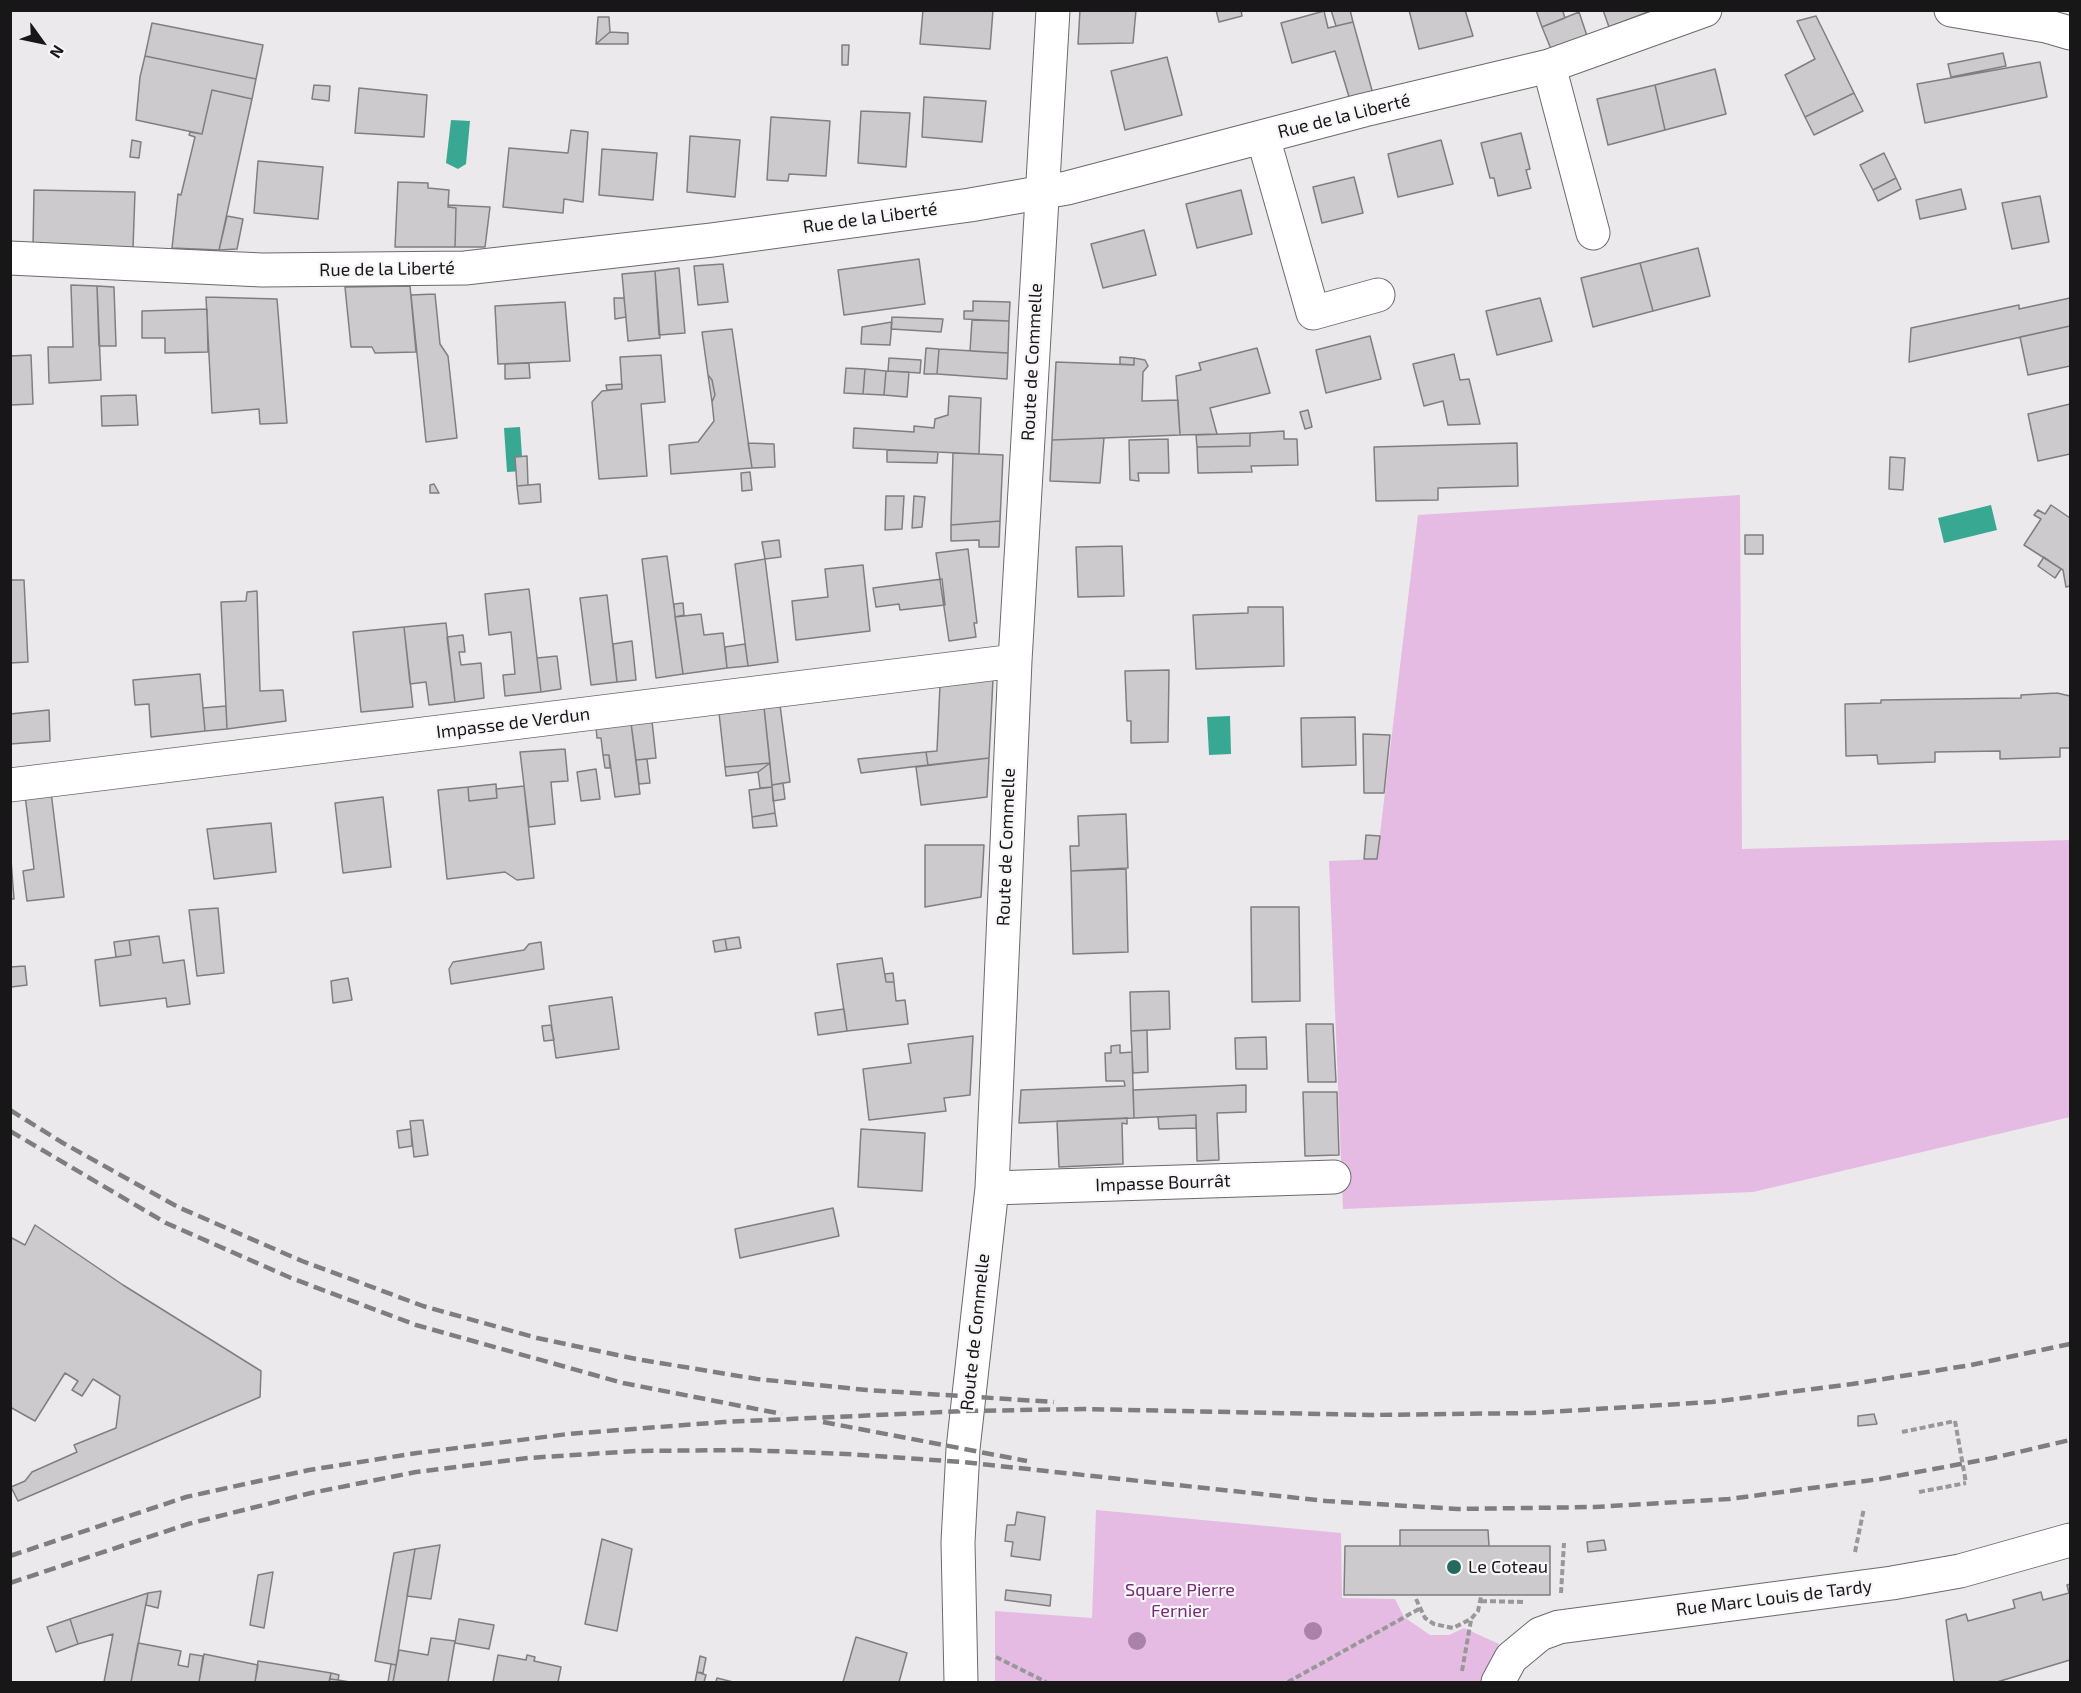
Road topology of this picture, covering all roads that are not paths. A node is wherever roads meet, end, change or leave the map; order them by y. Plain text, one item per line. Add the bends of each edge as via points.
1 (1053, 10) edge
2 (1705, 10) edge
3 (1951, 10) edge
4 (2070, 33) edge
5 (1549, 66) junction
6 (1263, 137) junction
7 (1042, 193) junction
8 (1593, 233) dead end
9 (10, 258) edge
10 (1378, 296) dead end
11 (1015, 661) junction
12 (10, 785) edge
13 (1334, 1177) dead end
14 (992, 1188) junction
15 (2070, 1540) edge
16 (961, 1670) edge
17 (1498, 1683) edge

1 - 7 street, Route de Commelle
2 - 5 street, Rue de la Liberté
3 - 4 street
5 - 6 street, Rue de la Liberté
5 - 8 street
6 - 7 street, Rue de la Liberté
6 - 10 street via 1313,313
7 - 9 street, Rue de la Liberté via 712,240 465,268 262,270
7 - 11 street, Route de Commelle
11 - 12 street, Impasse de Verdun
11 - 14 street, Route de Commelle
13 - 14 street, Impasse Bourrât
14 - 16 street, Route de Commelle via 963,1456 958,1542
15 - 17 street, Rue Marc Louis de Tardy via 1960,1571 1892,1584 1559,1627 1540,1634 1511,1658

